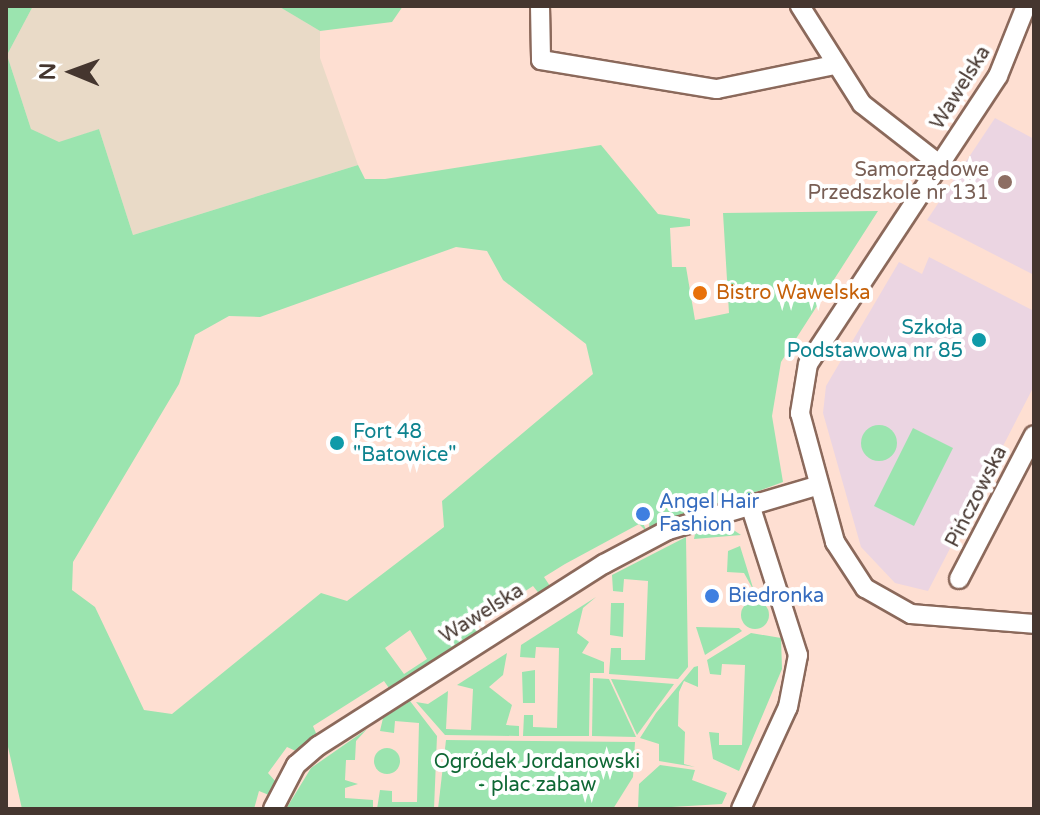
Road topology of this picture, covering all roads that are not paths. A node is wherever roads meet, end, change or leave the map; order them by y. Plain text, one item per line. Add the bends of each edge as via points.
1 (540, 6) edge
2 (800, 6) edge
3 (1026, 6) edge
4 (834, 65) junction
5 (939, 164) junction
6 (1034, 435) edge
7 (817, 486) junction
8 (750, 505) junction
9 (959, 579) dead end
10 (1034, 624) edge
11 (273, 809) edge
12 (741, 809) edge

1 - 4 street via 541,60 717,89
2 - 4 street
3 - 5 street, Wawelska via 998,76
4 - 5 street via 876,119
5 - 7 street, Wawelska via 808,364 800,413
6 - 9 street, Pińczowska
7 - 8 street, Wawelska
7 - 10 street, Wawelska via 833,536 858,580 892,607 942,618
8 - 11 street, Wawelska via 651,537 318,746 280,789
8 - 12 street via 798,655 788,707

